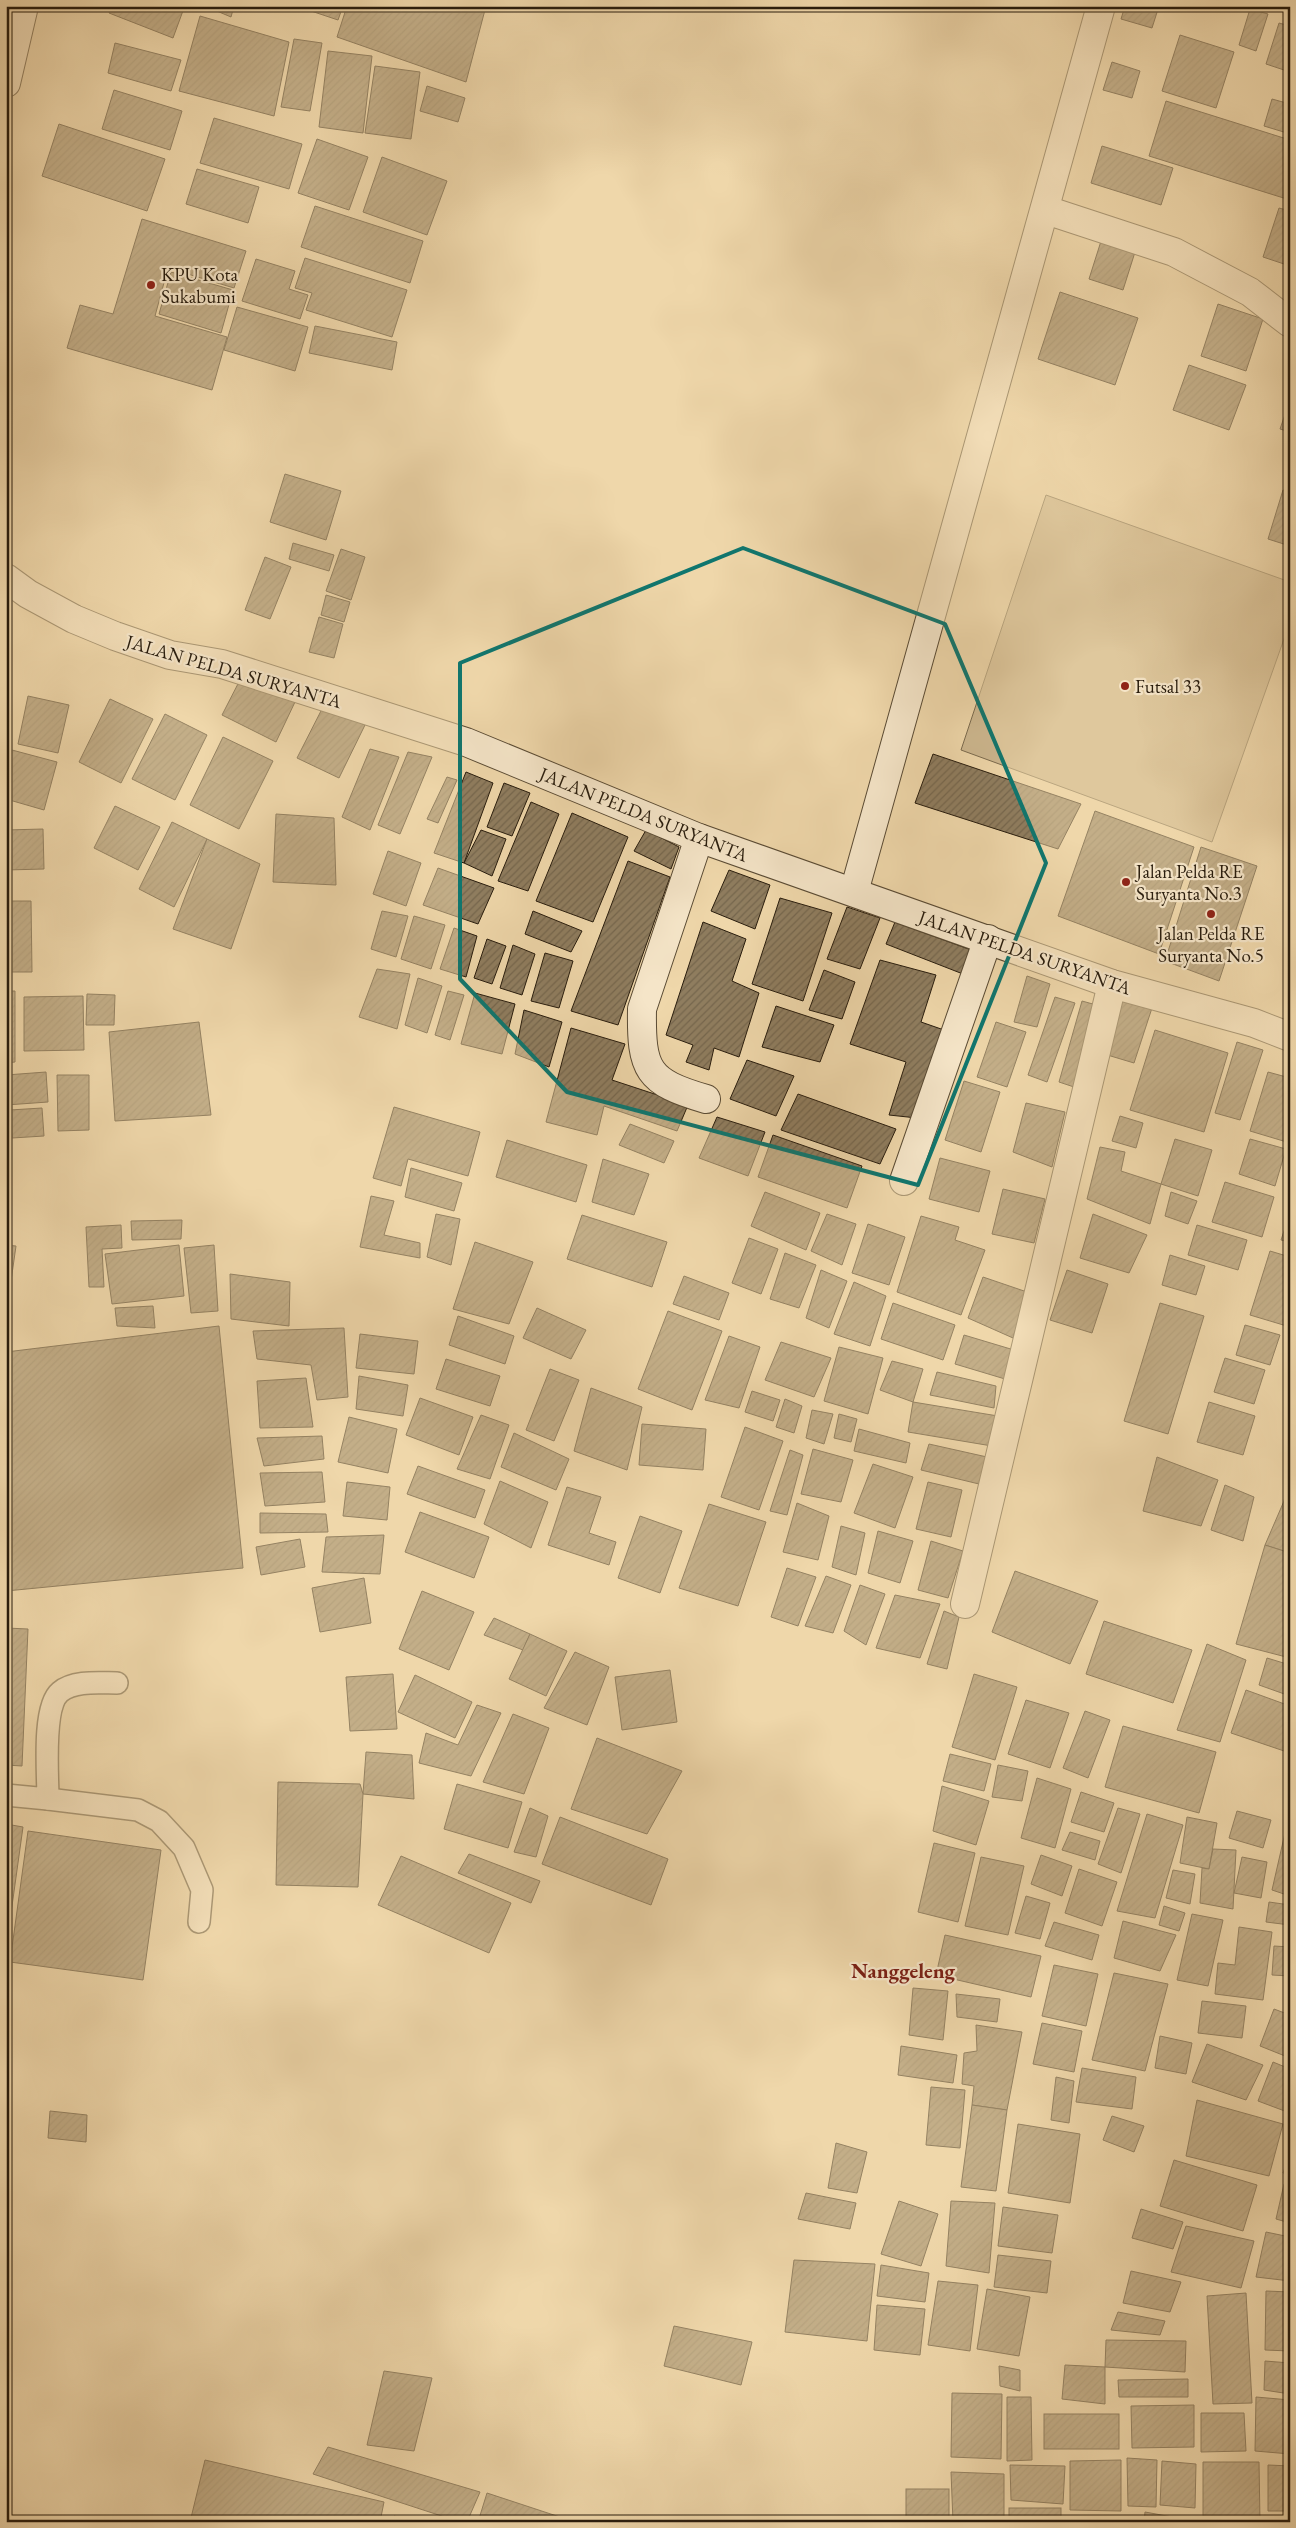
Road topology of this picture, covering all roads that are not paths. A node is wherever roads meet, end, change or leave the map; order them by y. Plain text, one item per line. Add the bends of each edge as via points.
1 (24, 6) edge
2 (1101, 6) edge
3 (6, 82) edge
4 (1046, 210) junction
5 (1290, 323) edge
6 (6, 578) edge
7 (699, 838) junction
8 (854, 892) junction
9 (988, 939) junction
10 (1112, 984) junction
11 (1290, 1037) edge
12 (706, 1099) dead end
13 (904, 1181) dead end
14 (965, 1604) dead end
15 (117, 1683) dead end
16 (6, 1795) edge
17 (48, 1799) junction
18 (200, 1922) dead end

1 - 3 street
2 - 4 street
4 - 5 street via 1174,252 1250,292
4 - 8 street
6 - 7 street, JALAN PELDA SURYANTA via 74,619 115,636 170,654 222,664 466,742
7 - 8 street, JALAN PELDA SURYANTA
7 - 12 street via 642,1009 642,1038 644,1059 653,1075 675,1090
8 - 9 street, JALAN PELDA SURYANTA
9 - 10 street, JALAN PELDA SURYANTA
9 - 13 street
10 - 11 street, JALAN PELDA SURYANTA via 1254,1023
10 - 14 street
15 - 17 lane via 72,1686 60,1692 54,1702 49,1728
16 - 17 lane
17 - 18 lane via 138,1810 159,1821 184,1848 202,1890

